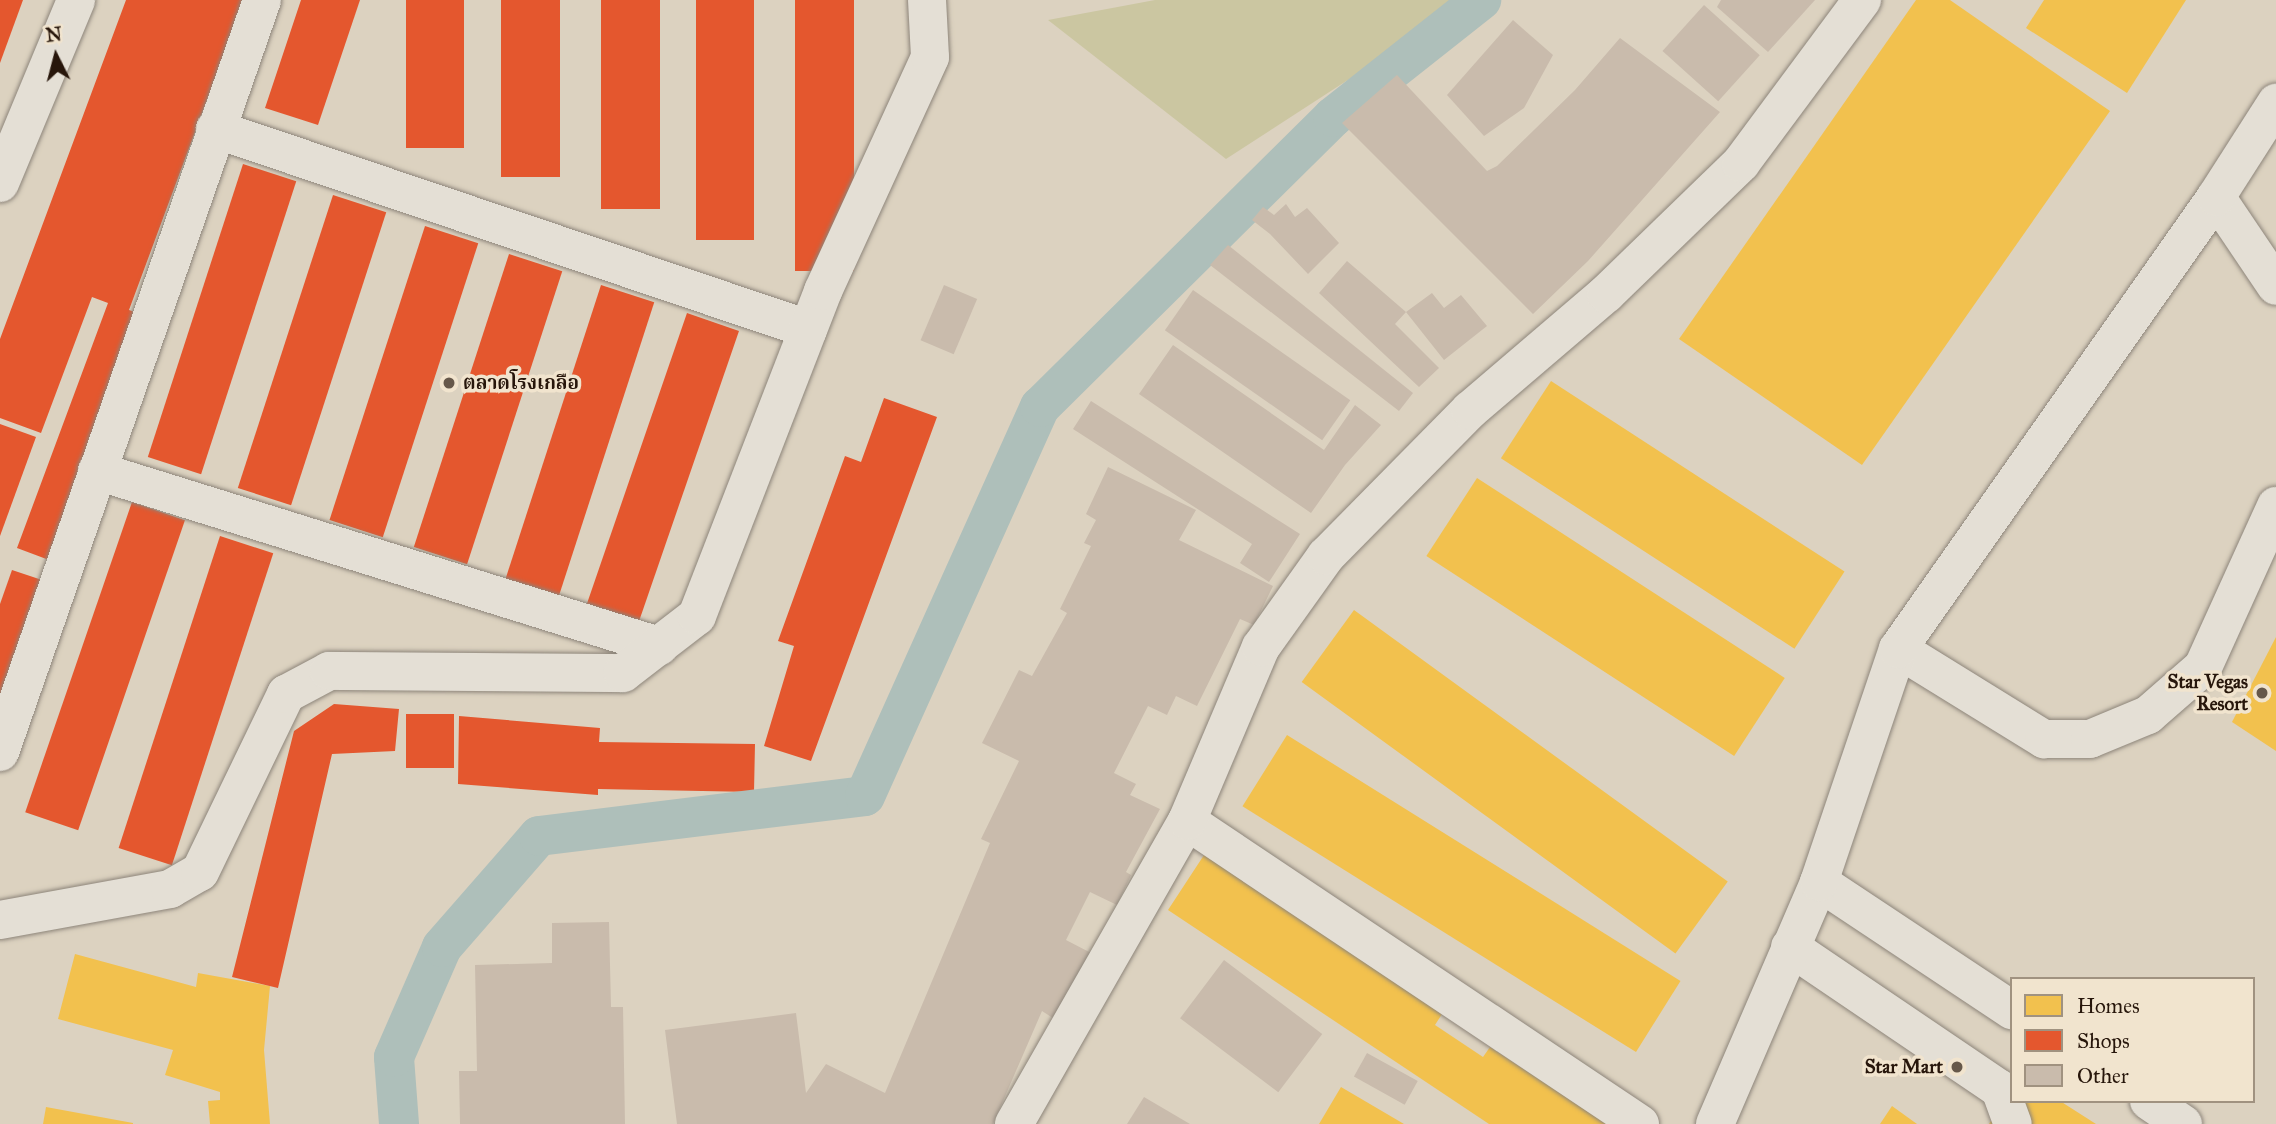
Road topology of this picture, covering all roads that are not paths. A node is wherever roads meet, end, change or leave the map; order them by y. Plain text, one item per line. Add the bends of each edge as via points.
1 (76, 0) edge
2 (262, 0) edge
3 (927, 0) edge
4 (1862, 0) edge
5 (2276, 103) edge
6 (215, 129) junction
7 (0, 183) edge
8 (2216, 197) junction
9 (2276, 286) edge
10 (808, 329) junction
11 (97, 471) junction
12 (2276, 506) edge
13 (659, 646) junction
14 (1898, 649) junction
15 (0, 752) edge
16 (1186, 821) junction
17 (1819, 882) junction
18 (0, 920) edge
19 (1790, 947) junction
20 (2010, 1009) edge
21 (2152, 1103) edge
22 (1014, 1124) edge
23 (1640, 1124) edge
24 (1714, 1124) edge
25 (2013, 1124) edge
26 (2183, 1124) edge

1 - 7 street
2 - 6 street
3 - 10 street via 930,57
4 - 16 street via 1741,163 1606,294 1470,410 1326,556 1261,647
5 - 8 street
6 - 10 street
6 - 11 street
8 - 9 street
8 - 14 street
10 - 13 street via 697,617
11 - 13 street
11 - 15 street
12 - 14 street via 2203,667 2148,715 2090,738 2044,739
13 - 18 street via 624,673 328,671 286,694 200,872 170,889
14 - 17 street
16 - 22 street
16 - 23 street
17 - 19 street
17 - 20 street
19 - 24 street
19 - 25 street via 2000,1088
21 - 26 street

